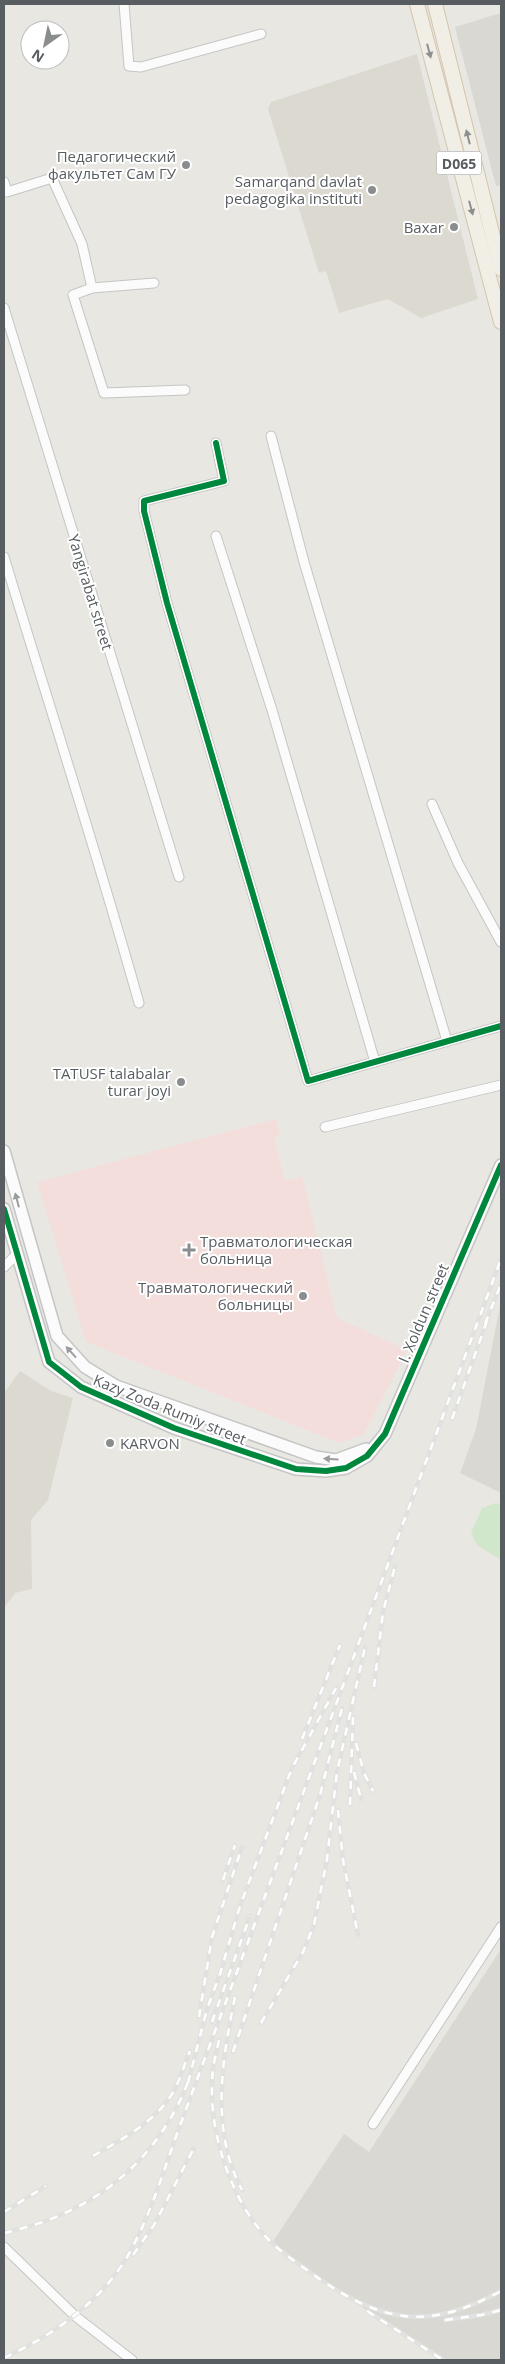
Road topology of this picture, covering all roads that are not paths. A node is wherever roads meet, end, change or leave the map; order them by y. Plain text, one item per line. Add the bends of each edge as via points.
1 (124, 4) edge
2 (417, 4) edge
3 (435, 4) edge
4 (261, 34) dead end
5 (4, 182) edge
6 (6, 192) edge
7 (501, 269) edge
8 (154, 283) dead end
9 (92, 288) junction
10 (4, 308) edge
11 (501, 322) edge
12 (185, 390) dead end
13 (271, 436) dead end
14 (216, 443) dead end
15 (216, 536) dead end
16 (4, 557) edge
17 (432, 804) dead end
18 (179, 877) dead end
19 (501, 942) edge
20 (139, 1003) dead end
21 (501, 1026) edge
22 (448, 1041) junction
23 (375, 1062) junction
24 (501, 1085) edge
25 (325, 1127) dead end
26 (4, 1151) edge
27 (501, 1165) edge
28 (4, 1209) edge
29 (17, 1254) junction
30 (4, 1266) edge
31 (377, 1444) junction
32 (356, 1463) joint
33 (501, 1927) edge
34 (373, 2124) dead end
35 (4, 2247) edge
36 (132, 2360) edge

1 - 4 street via 128,66 141,67
2 -> 11 main road, D065
7 -> 3 main road, D065
5 - 6 street
6 - 9 street via 52,178 82,244
8 - 9 street
9 - 12 street via 73,295 104,393
10 - 18 street, Yangirabat street
13 - 22 street via 304,562
14 - 23 street via 224,481 144,501 167,603 308,1081
15 - 23 street via 272,710
16 - 20 street
17 - 19 street via 458,863
21 - 22 street
22 - 23 street
24 - 25 street
31 -> 26 street, Kazy Zoda Rumiy street via 345,1458 316,1458 116,1386 85,1367 57,1336
27 - 31 street, I. Xoldun street
28 - 29 street, Kazy Zoda Rumiy street
29 - 30 street
29 - 32 street, Kazy Zoda Rumiy street via 49,1362 81,1387 174,1428 279,1465 336,1471
31 - 32 street, I. Xoldun street
33 - 34 street
35 - 36 street via 75,2316

